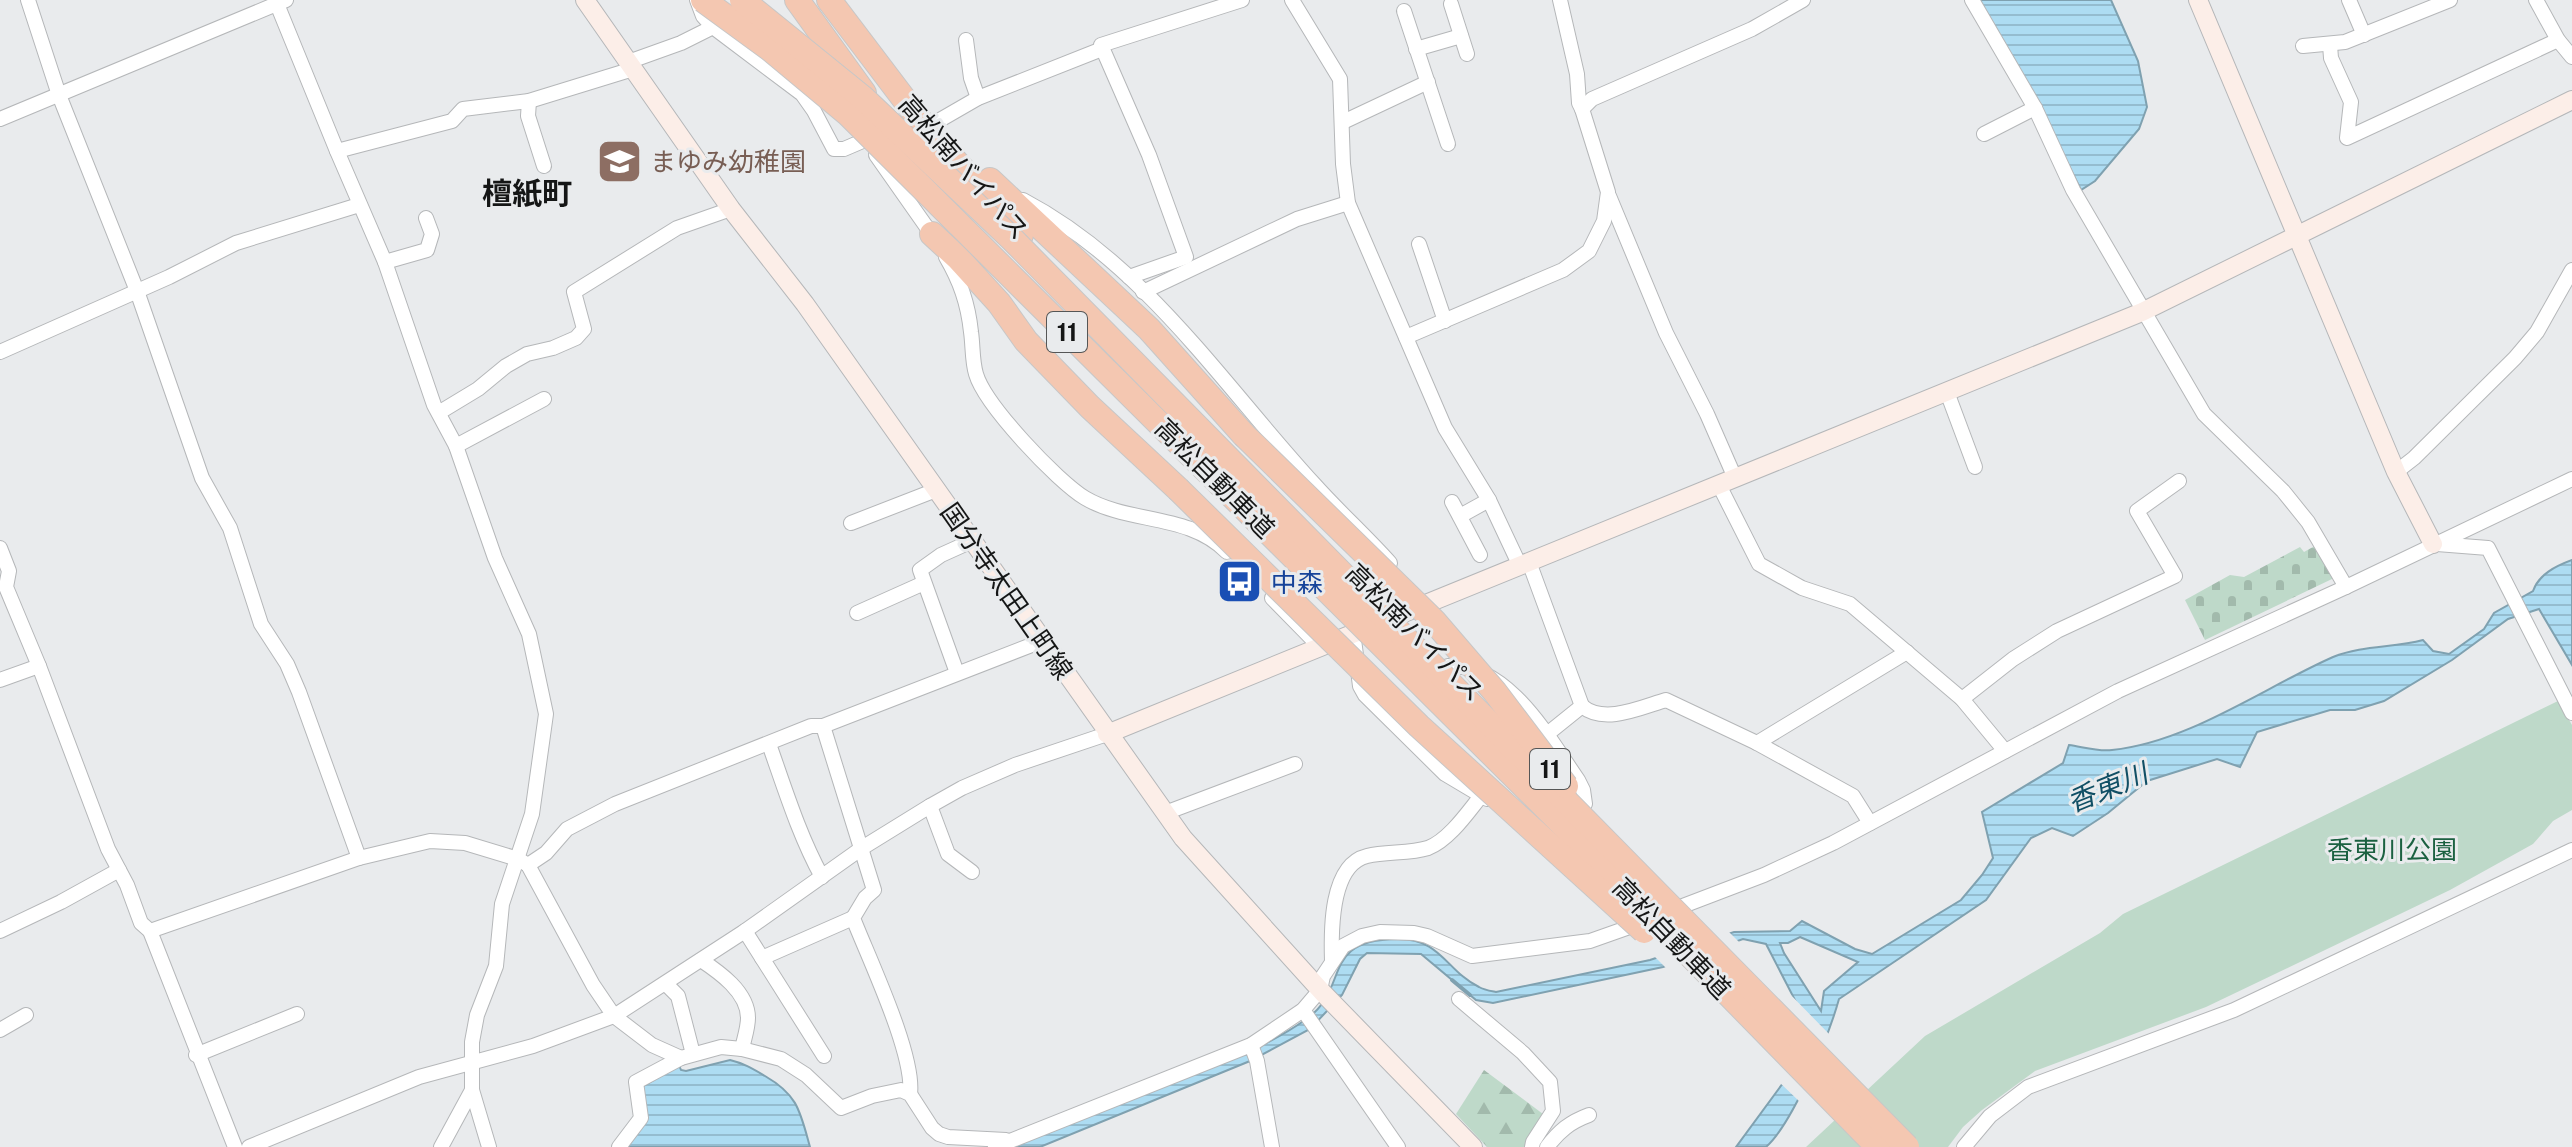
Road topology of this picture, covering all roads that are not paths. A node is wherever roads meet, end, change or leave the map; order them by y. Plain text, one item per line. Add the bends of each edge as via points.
1 (28, 0) edge
2 (585, 0) edge
3 (697, 0) edge
4 (703, 0) edge
5 (742, 0) edge
6 (829, 0) edge
7 (1242, 0) edge
8 (1292, 0) edge
9 (1560, 0) edge
10 (1803, 0) edge
11 (1972, 0) edge
12 (2198, 0) edge
13 (2349, 0) edge
14 (2450, 0) edge
15 (2536, 0) edge
16 (282, 2) edge
17 (1451, 4) dead end
18 (800, 6) edge
19 (1404, 11) dead end
20 (713, 27) junction
21 (2364, 35) junction
22 (1461, 36) junction
23 (966, 40) dead end
24 (2558, 40) junction
25 (2330, 45) junction
26 (2303, 46) dead end
27 (1102, 49) junction
28 (1416, 49) junction
29 (1467, 54) dead end
30 (2572, 57) edge
31 (631, 65) junction
32 (1428, 82) junction
33 (59, 95) junction
34 (978, 98) junction
35 (2572, 100) edge
36 (529, 101) junction
37 (2035, 108) junction
38 (1582, 109) junction
39 (0, 119) edge
40 (1343, 122) junction
41 (926, 128) junction
42 (1984, 134) dead end
43 (865, 140) junction
44 (1448, 144) dead end
45 (337, 151) junction
46 (544, 166) dead end
47 (1001, 189) junction
48 (1608, 192) junction
49 (1348, 203) junction
50 (359, 205) junction
51 (731, 209) junction
52 (426, 218) dead end
53 (932, 234) junction
54 (2296, 235) junction
55 (1419, 244) dead end
56 (385, 262) junction
57 (1189, 263) junction
58 (2572, 270) edge
59 (1129, 277) junction
60 (137, 291) junction
61 (1143, 292) junction
62 (2142, 312) junction
63 (1445, 321) junction
64 (1406, 337) junction
65 (0, 352) edge
66 (1947, 392) junction
67 (544, 399) dead end
68 (440, 412) junction
69 (456, 446) junction
70 (1975, 467) dead end
71 (2396, 472) junction
72 (2572, 479) edge
73 (1727, 481) junction
74 (2179, 481) dead end
75 (936, 490) junction
76 (1489, 500) junction
77 (1452, 502) dead end
78 (1460, 516) junction
79 (851, 523) dead end
80 (972, 541) junction
81 (2433, 544) junction
82 (1480, 555) dead end
83 (2, 557) edge
84 (1524, 564) junction
85 (924, 583) junction
86 (2346, 587) junction
87 (857, 613) dead end
88 (1397, 614) junction
89 (1353, 632) junction
90 (1042, 641) junction
91 (1319, 646) junction
92 (1907, 652) junction
93 (39, 666) junction
94 (1448, 666) junction
95 (957, 673) junction
96 (0, 680) edge
97 (1962, 699) junction
98 (1582, 706) junction
99 (2572, 713) edge
100 (823, 726) junction
101 (1107, 734) junction
102 (1546, 735) junction
103 (1757, 743) junction
104 (769, 744) junction
105 (2005, 751) junction
106 (1295, 764) dead end
107 (1481, 796) junction
108 (1585, 804) junction
109 (930, 806) junction
110 (1165, 813) junction
111 (1870, 823) junction
112 (862, 848) junction
113 (2572, 850) edge
114 (359, 858) junction
115 (1620, 858) junction
116 (1582, 859) junction
117 (523, 862) junction
118 (119, 870) junction
119 (972, 872) dead end
120 (822, 877) junction
121 (1684, 905) junction
122 (853, 918) junction
123 (1653, 930) junction
124 (0, 931) edge
125 (150, 931) junction
126 (745, 931) junction
127 (762, 958) junction
128 (701, 960) junction
129 (1332, 961) junction
130 (666, 984) junction
131 (1326, 996) junction
132 (1459, 999) dead end
133 (1304, 1012) junction
134 (297, 1014) dead end
135 (1745, 1014) junction
136 (26, 1015) dead end
137 (614, 1016) junction
138 (0, 1030) edge
139 (742, 1049) junction
140 (1253, 1051) junction
141 (196, 1055) junction
142 (687, 1056) junction
143 (824, 1056) dead end
144 (473, 1064) junction
145 (472, 1090) junction
146 (910, 1094) junction
147 (1589, 1115) dead end
148 (1011, 1140) junction
149 (235, 1147) edge
150 (249, 1147) edge
151 (441, 1147) edge
152 (489, 1147) edge
153 (619, 1147) edge
154 (995, 1147) edge
155 (1272, 1147) edge
156 (1398, 1147) edge
157 (1473, 1147) edge
158 (1532, 1147) edge
159 (1547, 1147) edge
160 (1870, 1147) edge
161 (1878, 1147) edge
162 (1907, 1147) edge
163 (1917, 1147) edge
164 (1964, 1147) edge

1 - 33 street
2 - 31 street, 国分寺太田上町線
3 - 20 street
4 - 135 highway, 高松自動車道, bridge via 848,114 1558,820
5 - 115 highway, 高松自動車道, bridge via 862,97 1013,240
6 - 41 highway, 高松南バイパス / 11
7 - 27 street via 1101,45
8 - 40 street via 1340,79
9 - 38 street
10 - 38 street via 1752,29 1592,99
11 - 37 street
12 - 54 street
13 - 21 street
14 - 21 street
15 - 24 street
16 - 33 street
16 - 45 street
17 - 22 street
18 - 43 street
18 - 89 highway, 高松南バイパス / 11 via 898,140 1030,294
19 - 28 street
20 - 31 street
20 - 43 street via 802,94 834,149
21 - 25 street
22 - 28 street
22 - 29 street
23 - 34 street
24 - 25 street via 2347,138 2351,102
24 - 30 street
25 - 26 street
27 - 34 street
27 - 57 street
28 - 32 street
31 - 36 street
31 - 51 street, 国分寺太田上町線
32 - 40 street
32 - 44 street
33 - 39 street
33 - 60 street
34 - 41 street
35 - 54 street
36 - 45 street via 463,109 452,121
36 - 46 street via 528,116
37 - 42 street
37 - 62 street via 2073,190
38 - 48 street
40 - 49 street
41 - 47 highway
41 - 88 highway, 高松南バイパス / 11 via 1019,232
43 - 53 street
45 - 50 street
47 - 59 street via 1059,221
47 - 115 highway, bridge via 1149,329 1244,435 1434,621 1495,692
48 - 63 street via 1604,221 1589,251 1563,270
48 - 73 street via 1666,333 1707,414
49 - 57 street
49 - 64 street
50 - 56 street
50 - 60 street via 236,243
51 - 68 street via 677,228 574,292 584,329 576,338 527,354
51 - 75 street, 国分寺太田上町線
52 - 56 street via 432,234 427,250
53 - 91 street via 967,301 976,373 996,411 1083,497 1132,516 1172,523 1220,545
53 - 135 highway, bridge via 1090,407 1419,726 1690,973
54 - 62 street
54 - 71 street
55 - 63 street
56 - 68 street
57 - 59 street
57 - 61 street
58 - 71 street via 2537,332 2515,358
59 - 61 street
60 - 65 street
60 - 114 street via 202,478 230,528 261,624 293,678
61 - 88 street via 1394,567 1403,582
62 - 66 street
62 - 86 street via 2204,414 2283,491
63 - 64 street
64 - 76 street via 1445,428
66 - 70 street
66 - 73 street
67 - 69 street
68 - 69 street
69 - 117 street via 495,558 529,634 546,714
71 - 81 street
72 - 81 street
73 - 84 street
73 - 92 street via 1759,564 1802,588 1850,604
74 - 97 street via 2137,511 2175,576 2057,631
75 - 79 street
75 - 80 street, 国分寺太田上町線
76 - 78 street
76 - 84 street
77 - 78 street
78 - 82 street
80 - 85 street via 920,570
80 - 90 street, 国分寺太田上町線
81 - 86 street
81 - 99 street via 2488,548
83 - 93 street via 9,571 6,587
84 - 88 street
84 - 98 street
85 - 87 street
85 - 95 street
86 - 105 street via 2118,691
88 - 89 street
88 - 94 highway, 高松南バイパス / 11
89 - 91 street
89 - 107 street via 1365,695 1445,774
89 - 116 highway, 高松南バイパス / 11
90 - 95 street
90 - 101 street, 国分寺太田上町線
91 - 101 street
92 - 97 street
92 - 103 street
93 - 96 street
93 - 118 street
94 - 102 street via 1487,674 1505,685
94 - 108 highway, 高松南バイパス / 11
95 - 100 street
97 - 105 street
98 - 102 street
98 - 103 street via 1590,713 1610,714 1666,700
100 - 104 street
100 - 112 street
101 - 109 street via 1015,765
101 - 110 street, 国分寺太田上町線
102 - 108 street via 1578,780
103 - 111 street via 1853,796
104 - 117 street via 615,804 567,829 546,853
104 - 120 street via 792,813
105 - 111 street
106 - 110 street
107 - 116 street
107 - 129 street via 1430,847 1363,856 1350,864 1331,926
108 - 121 highway, 高松南バイパス / 11
109 - 112 street
109 - 119 street via 948,854
110 - 131 street, 国分寺太田上町線
111 - 121 street via 1764,875
112 - 120 street
112 - 122 street via 874,890
113 - 164 street via 2234,1010 2028,1087 1990,1116
114 - 117 street via 430,841 465,843
114 - 125 street
115 - 162 highway, 高松自動車道, bridge
116 - 123 highway, 高松南バイパス / 11
117 - 137 street
117 - 144 street via 502,904 496,966 477,1015
118 - 124 street
118 - 125 street via 141,923
120 - 126 street
121 - 123 street
121 - 163 highway, 高松南バイパス / 11
122 - 127 street
122 - 146 street via 902,1043 912,1080
123 - 129 street via 1472,956 1427,936 1380,932 1350,941
123 - 160 highway, 高松南バイパス / 11, bridge
125 - 141 street
126 - 127 street
126 - 128 street
127 - 143 street
128 - 130 street
128 - 139 street via 726,977 745,1005
129 - 131 street via 1323,976
130 - 137 street
130 - 142 street via 678,996
131 - 133 street
131 - 157 street, 国分寺太田上町線
132 - 158 street via 1550,1082 1553,1111
133 - 140 street
133 - 156 street
134 - 141 street
135 - 161 highway, 高松自動車道, bridge
136 - 138 street
137 - 142 street via 652,1045
137 - 144 street
139 - 142 street via 721,1047
139 - 146 street via 781,1059 841,1108 901,1090
140 - 148 street
140 - 155 street
141 - 149 street
142 - 153 street via 636,1082 641,1118
144 - 145 street
144 - 150 street via 419,1077
145 - 151 street
145 - 152 street
146 - 148 street via 939,1134
147 - 159 street via 1572,1121
148 - 154 street

